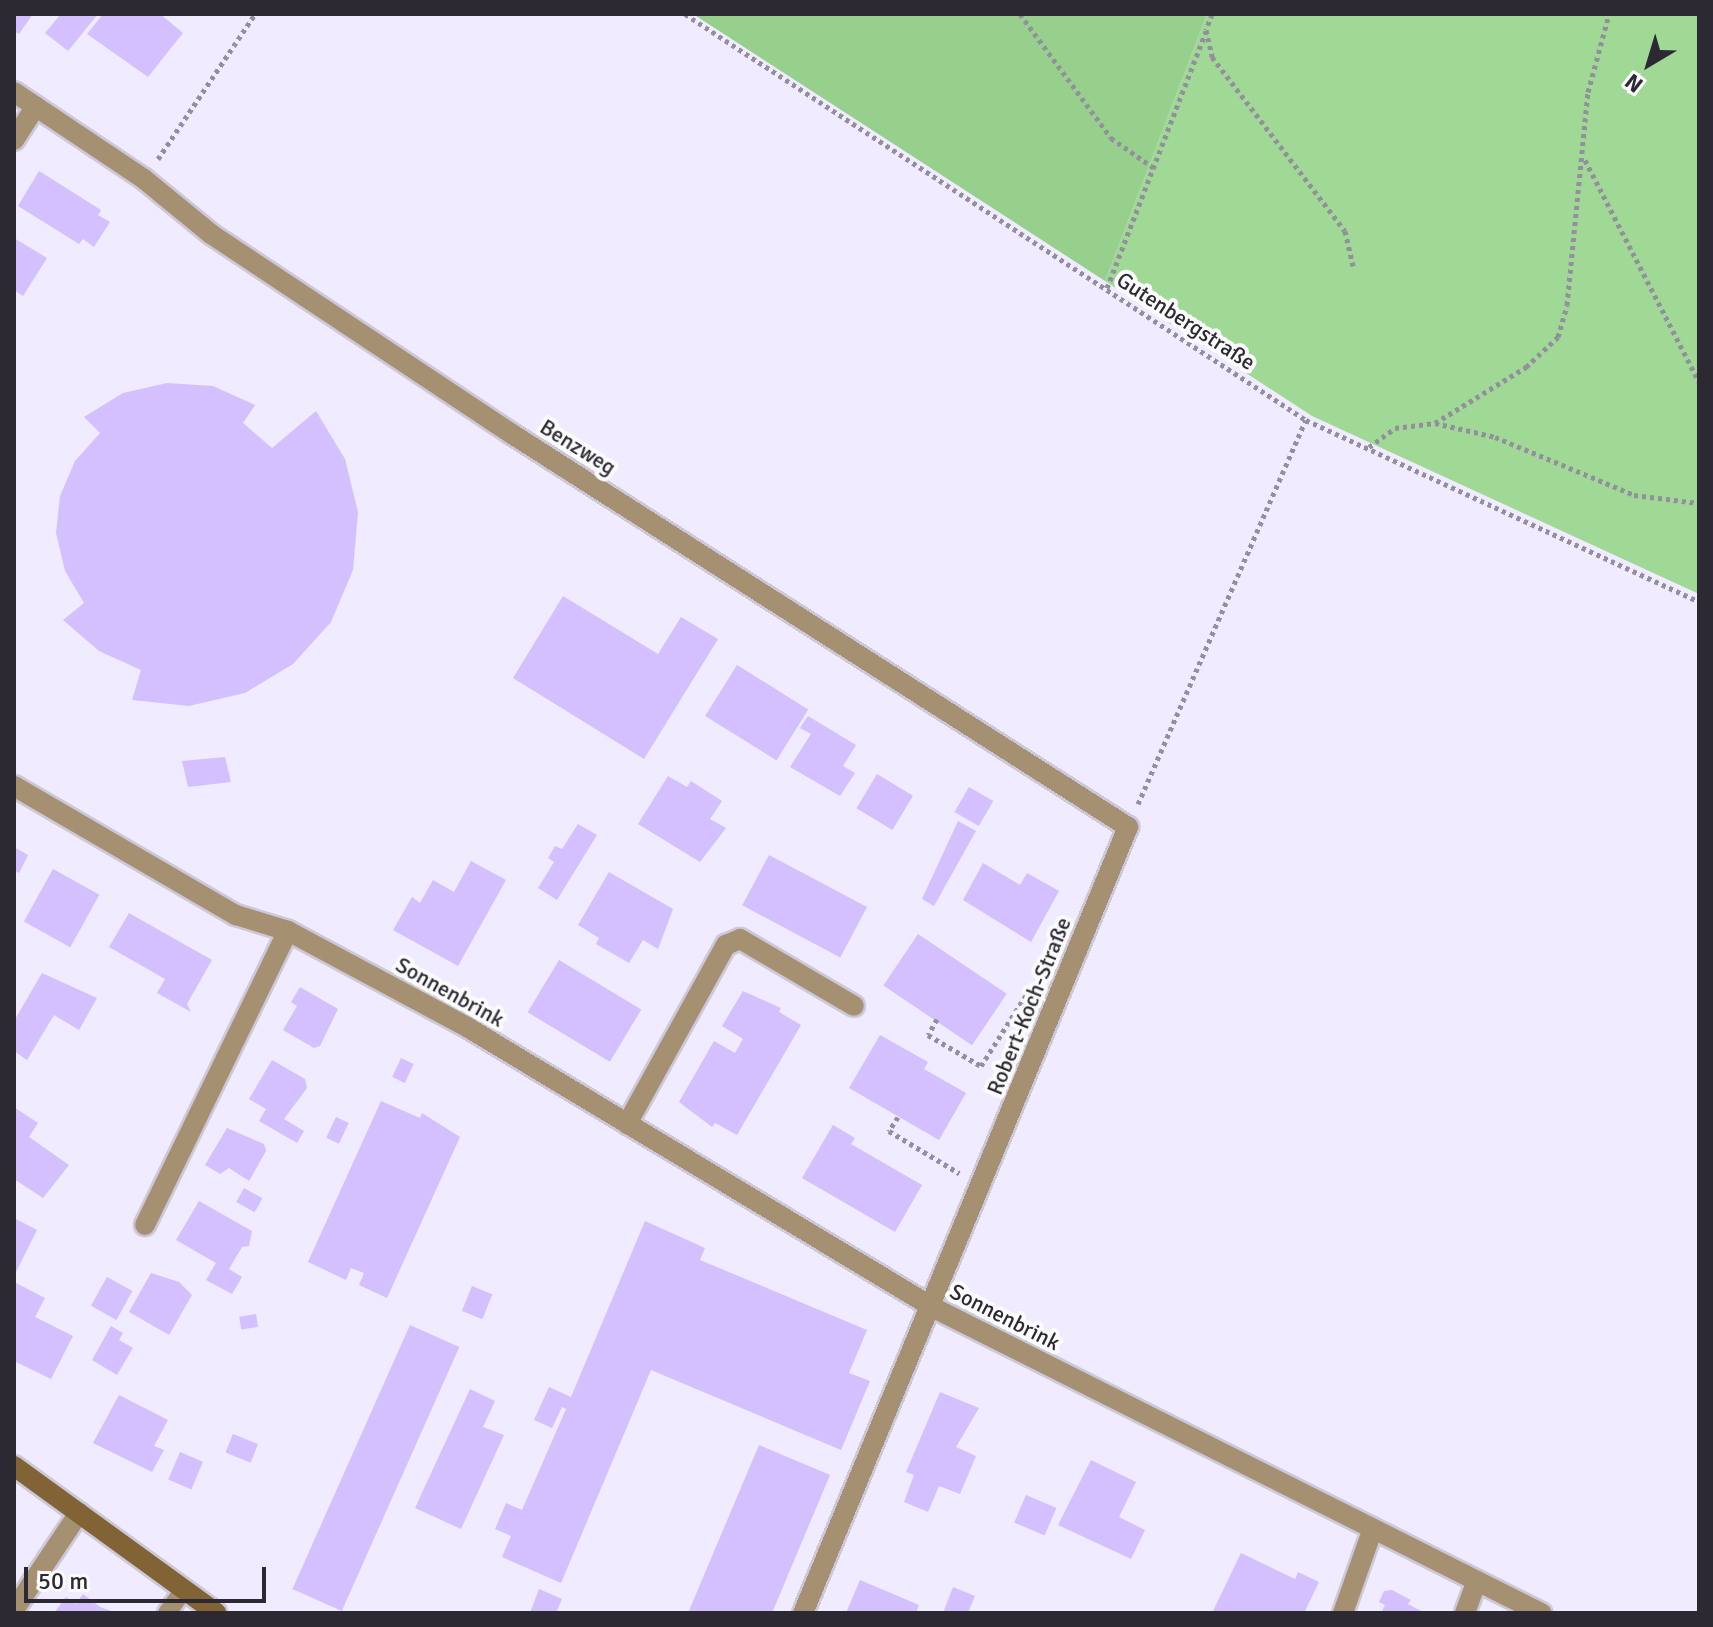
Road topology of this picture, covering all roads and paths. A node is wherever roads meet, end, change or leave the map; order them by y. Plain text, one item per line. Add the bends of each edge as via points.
1 (255, 14) edge
2 (685, 14) edge
3 (1020, 14) edge
4 (1212, 14) edge
5 (1609, 14) edge
6 (1206, 30) junction
7 (14, 92) edge
8 (36, 106) junction
9 (14, 140) edge
10 (1584, 159) junction
11 (1154, 168) junction
12 (144, 179) junction
13 (1353, 266) dead end
14 (1107, 288) junction
15 (1699, 382) edge
16 (1306, 420) junction
17 (1435, 423) junction
18 (1369, 447) junction
19 (1699, 503) edge
20 (1699, 602) edge
21 (14, 786) edge
22 (1128, 827) junction
23 (288, 931) junction
24 (854, 1006) dead end
25 (1051, 1013) junction
26 (937, 1019) dead end
27 (898, 1117) dead end
28 (627, 1124) junction
29 (981, 1186) junction
30 (145, 1225) dead end
31 (932, 1307) junction
32 (14, 1466) edge
33 (79, 1513) junction
34 (1372, 1531) junction
35 (1476, 1583) junction
36 (184, 1590) junction
37 (14, 1610) edge
38 (167, 1613) edge
39 (216, 1613) edge
40 (803, 1613) edge
41 (1343, 1613) edge
42 (1465, 1613) edge
43 (1541, 1613) edge

1 - 12 path
2 - 14 path, Gutenbergstraße
3 - 11 path via 1111,138
4 - 6 path
5 - 10 path via 1588,92
6 - 11 path
6 - 13 path via 1212,57 1345,231
7 - 8 street, Benzweg
8 - 9 street
8 - 12 street, Benzweg
10 - 15 path
10 - 17 path via 1567,305 1558,337 1526,367
11 - 14 path
12 - 22 street, Benzweg via 211,234 512,434
14 - 16 path, Gutenbergstraße
16 - 18 path, Gutenbergstraße
16 - 22 path
17 - 18 path via 1395,428
17 - 19 path via 1495,437 1634,495
18 - 20 path, Gutenbergstraße
21 - 23 street, Sonnenbrink via 236,915
22 - 25 street, Robert-Koch-Straße
23 - 28 street, Sonnenbrink via 467,1027
23 - 30 street
24 - 28 street via 740,939 726,945
25 - 26 path via 1026,995 981,1066 928,1035
25 - 29 street, Robert-Koch-Straße
27 - 29 path via 889,1131
28 - 31 street, Sonnenbrink
29 - 31 street, Robert-Koch-Straße
31 - 34 street, Sonnenbrink
31 - 40 street, Robert-Koch-Straße
32 - 33 main road
33 - 36 main road
33 - 37 street
34 - 35 street, Sonnenbrink
34 - 41 street
35 - 42 street
35 - 43 street, Sonnenbrink
36 - 38 lane
36 - 39 main road

